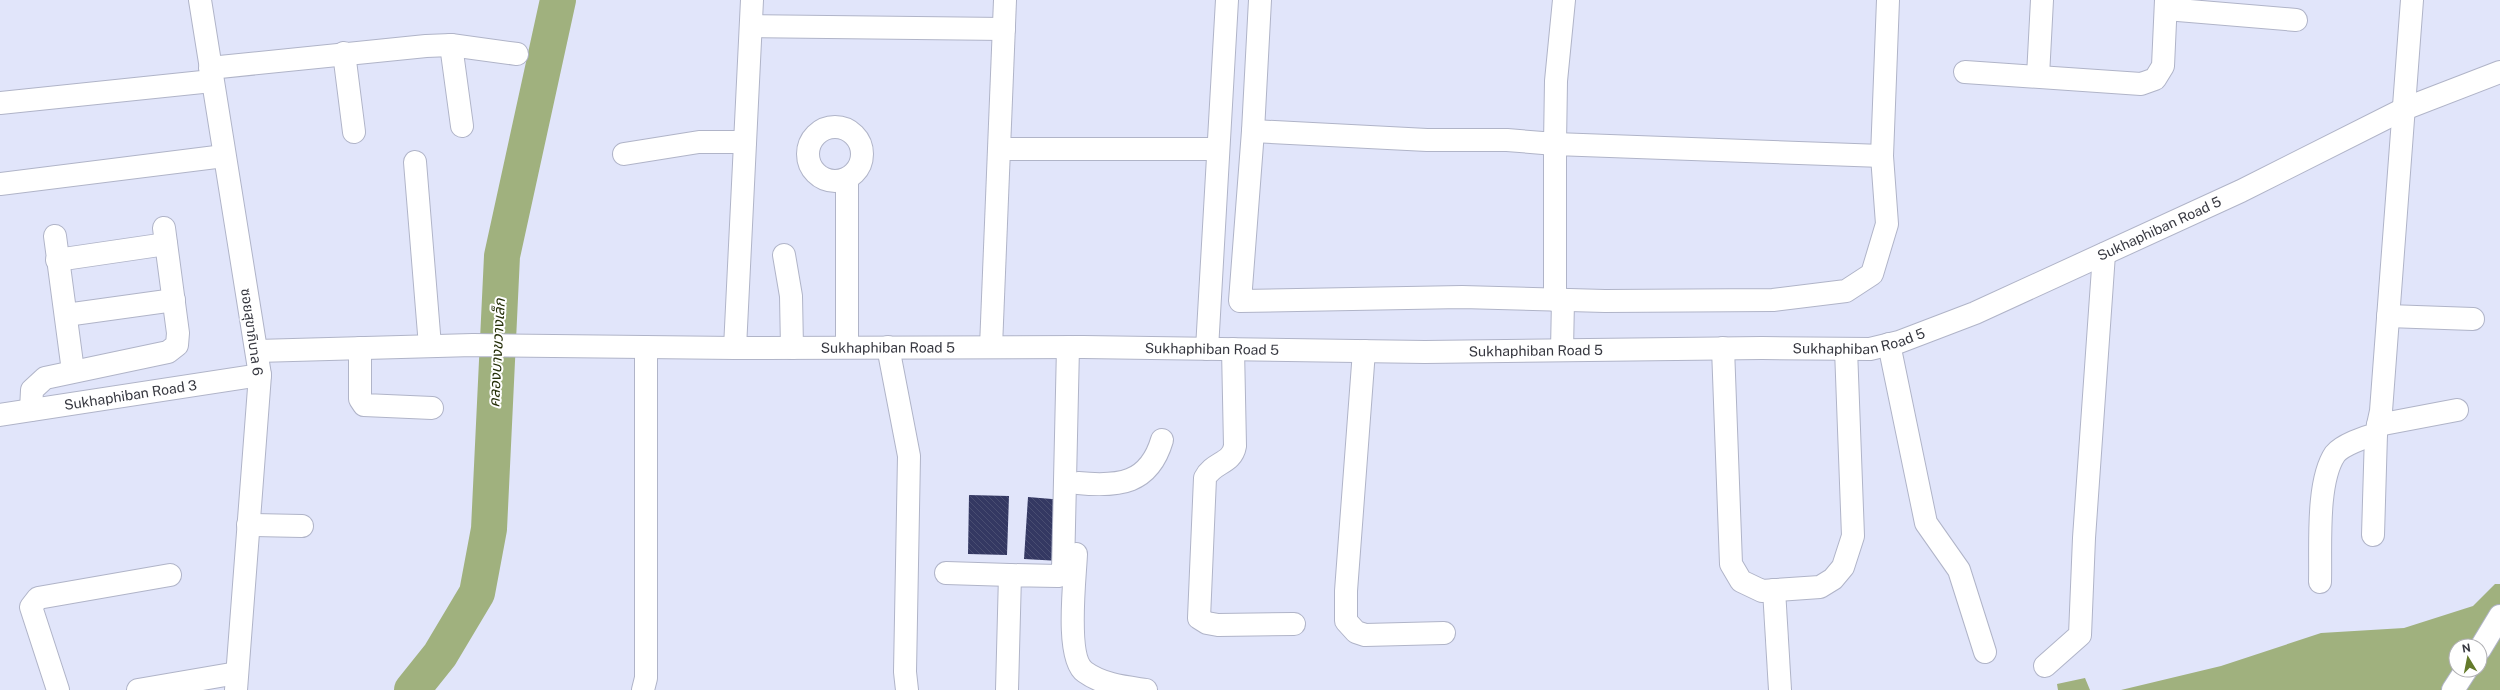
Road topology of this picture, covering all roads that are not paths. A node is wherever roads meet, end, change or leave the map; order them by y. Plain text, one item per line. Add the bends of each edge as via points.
1 (200, 0) edge
2 (752, 0) edge
3 (1005, 0) edge
4 (1227, 0) edge
5 (1260, 0) edge
6 (1564, 0) edge
7 (1888, 0) edge
8 (2042, 0) edge
9 (2412, 0) edge
10 (2166, 5) edge
11 (2296, 20) dead end
12 (751, 26) junction
13 (1004, 29) junction
14 (451, 45) junction
15 (344, 53) junction
16 (517, 54) dead end
17 (1965, 72) dead end
18 (2500, 72) edge
19 (211, 75) junction
20 (2038, 76) junction
21 (0, 103) edge
22 (2404, 110) junction
23 (462, 126) dead end
24 (1253, 131) junction
25 (354, 132) dead end
26 (745, 142) junction
27 (1555, 144) junction
28 (1000, 149) junction
29 (1212, 149) dead end
30 (624, 154) dead end
31 (224, 156) junction
32 (1882, 156) junction
33 (415, 162) dead end
34 (847, 179) dead end
35 (0, 184) edge
36 (55, 236) dead end
37 (2104, 254) junction
38 (784, 255) dead end
39 (57, 260) junction
40 (174, 300) junction
41 (1559, 300) junction
42 (66, 315) junction
43 (2388, 316) junction
44 (2474, 319) dead end
45 (1889, 344) junction
46 (430, 346) junction
47 (646, 347) junction
48 (847, 347) junction
49 (888, 347) junction
50 (991, 347) junction
51 (1075, 347) junction
52 (360, 348) junction
53 (735, 348) junction
54 (792, 348) junction
55 (1723, 348) junction
56 (1207, 349) junction
57 (1234, 349) junction
58 (1846, 349) junction
59 (1562, 350) junction
60 (257, 351) junction
61 (1364, 351) junction
62 (73, 371) junction
63 (260, 375) junction
64 (432, 408) dead end
65 (31, 410) junction
66 (2457, 410) dead end
67 (0, 415) edge
68 (2377, 429) junction
69 (1162, 440) dead end
70 (1078, 483) junction
71 (248, 525) junction
72 (302, 526) dead end
73 (2373, 535) dead end
74 (946, 573) dead end
75 (170, 575) dead end
76 (1010, 575) junction
77 (2320, 582) dead end
78 (1774, 590) junction
79 (2500, 616) edge
80 (1294, 624) dead end
81 (1444, 633) dead end
82 (2487, 638) edge
83 (1985, 652) dead end
84 (2045, 666) dead end
85 (2461, 678) edge
86 (236, 681) edge
87 (58, 690) edge
88 (138, 690) edge
89 (644, 690) edge
90 (907, 690) edge
91 (1007, 690) edge
92 (1146, 690) edge
93 (1780, 690) edge
94 (2453, 690) edge

1 - 19 street, ซอยสุขาภิบาล 6
2 - 12 street
3 - 13 street
4 - 56 street
5 - 24 street
6 - 27 street via 1556,81
7 - 32 street
8 - 20 street
9 - 22 street
10 - 11 street
10 - 20 street via 2163,66 2155,78 2141,84
12 - 13 street
12 - 26 street
13 - 28 street
14 - 15 street
14 - 16 street
14 - 23 street
15 - 19 street
15 - 25 street
17 - 20 street
18 - 22 street, Sukhaphiban Road 5
19 - 21 street
19 - 31 street, ซอยสุขาภิบาล 6
22 - 37 street, Sukhaphiban Road 5 via 2241,191
22 - 43 street
24 - 27 street
24 - 41 street via 1240,301 1462,297
26 - 30 street via 699,142
26 - 53 street
27 - 32 street
27 - 41 street
28 - 29 street
28 - 50 street
31 - 35 street
31 - 60 street, ซอยสุขาภิบาล 6
32 - 41 street via 1887,224 1872,274 1846,290 1773,300
33 - 46 street
34 - 48 street
36 - 39 street
37 - 45 street, Sukhaphiban Road 5 via 1975,313
37 - 84 street via 2084,538 2080,635
38 - 54 street via 791,296
39 - 40 street via 165,236
39 - 42 street
40 - 42 street
40 - 62 street via 177,345 168,352
41 - 59 street
42 - 62 street
43 - 44 street
43 - 68 street via 2384,378
45 - 58 street, Sukhaphiban Road 5 via 1870,349
45 - 83 street via 1926,523 1958,570
46 - 47 street, Sukhaphiban Road 5
46 - 52 street, Sukhaphiban Road 5
47 - 53 street, Sukhaphiban Road 5
47 - 89 street
48 - 49 street, Sukhaphiban Road 5
48 - 54 street, Sukhaphiban Road 5
49 - 50 street, Sukhaphiban Road 5
49 - 90 street via 909,456 905,672
50 - 51 street, Sukhaphiban Road 5
51 - 56 street, Sukhaphiban Road 5
51 - 70 street
51 - 76 street via 1062,575
52 - 60 street, Sukhaphiban Road 5
52 - 64 street via 360,399 364,405
53 - 54 street, Sukhaphiban Road 5
55 - 58 street, Sukhaphiban Road 5
55 - 59 street, Sukhaphiban Road 5
55 - 78 street via 1731,564 1741,581 1762,591
56 - 57 street, Sukhaphiban Road 5
57 - 61 street, Sukhaphiban Road 5
57 - 80 street via 1236,446 1234,455 1209,470 1205,478 1199,618 1218,625
58 - 78 street via 1853,536 1843,567 1833,579 1820,587
59 - 61 street, Sukhaphiban Road 5
60 - 63 street, ซอยสุขาภิบาล 6
61 - 81 street via 1346,621 1356,632 1365,635
62 - 65 street via 45,378 37,384 32,390
63 - 65 street, Sukhaphiban Road 3
63 - 71 street, ซอยสุขาภิบาล 6
65 - 67 street, Sukhaphiban Road 3
66 - 68 street
68 - 73 street
68 - 77 street via 2335,453 2323,486
69 - 70 street via 1158,455 1146,472 1139,476 1103,486
70 - 92 street via 1074,633 1078,664 1084,672 1100,680
71 - 72 street
71 - 86 street, ซอยสุขาภิบาล 6
74 - 76 street
75 - 87 street via 38,598 33,602 31,607
76 - 91 street
78 - 93 street
79 - 82 street
85 - 94 street
86 - 88 street

